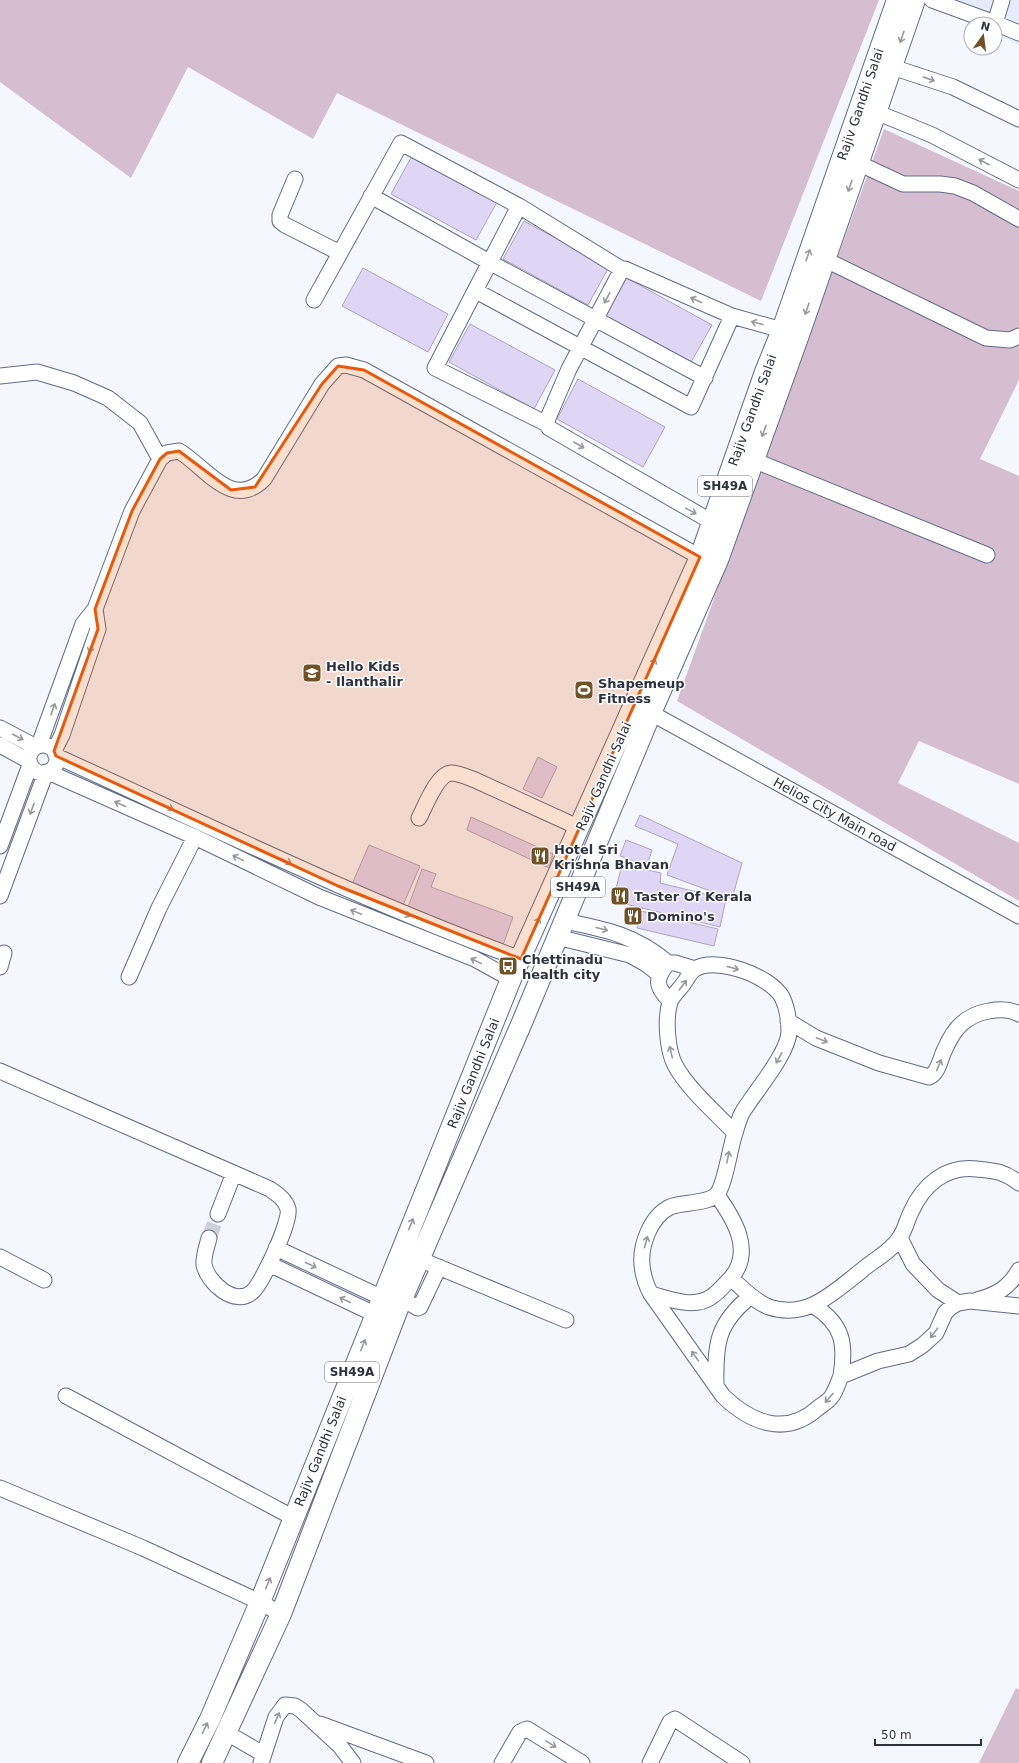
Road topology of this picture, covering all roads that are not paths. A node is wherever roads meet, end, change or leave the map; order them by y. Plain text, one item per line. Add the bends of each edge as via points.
1 (896, 0) edge
2 (915, 0) edge
3 (932, 0) edge
4 (1002, 0) edge
5 (976, 16) edge
6 (997, 16) edge
7 (1003, 26) edge
8 (1019, 33) edge
9 (892, 67) junction
10 (876, 112) junction
11 (1019, 119) edge
12 (858, 163) junction
13 (295, 179) dead end
14 (1019, 180) edge
15 (371, 196) junction
16 (520, 206) junction
17 (1019, 219) edge
18 (340, 253) junction
19 (824, 259) junction
20 (491, 263) junction
21 (623, 270) junction
22 (476, 291) junction
23 (314, 300) dead end
24 (732, 316) junction
25 (594, 320) junction
26 (791, 331) junction
27 (1019, 336) edge
28 (582, 347) junction
29 (0, 376) edge
30 (705, 378) junction
31 (547, 424) junction
32 (160, 459) junction
33 (754, 460) junction
34 (712, 522) junction
35 (987, 555) dead end
36 (700, 557) junction
37 (95, 609) junction
38 (651, 713) junction
39 (0, 728) edge
40 (46, 728) junction
41 (62, 735) junction
42 (0, 745) edge
43 (38, 746) junction
44 (55, 753) junction
45 (30, 763) junction
46 (47, 772) junction
47 (419, 818) dead end
48 (580, 828) junction
49 (225, 833) junction
50 (195, 837) junction
51 (0, 846) edge
52 (219, 849) junction
53 (338, 886) junction
54 (0, 896) edge
55 (330, 902) junction
56 (1019, 916) edge
57 (560, 929) junction
58 (4, 953) dead end
59 (521, 959) junction
60 (0, 967) edge
61 (663, 969) junction
62 (695, 969) junction
63 (129, 976) dead end
64 (511, 979) junction
65 (670, 1001) junction
66 (1019, 1014) edge
67 (788, 1021) junction
68 (0, 1071) edge
69 (735, 1133) junction
70 (234, 1172) junction
71 (1019, 1183) edge
72 (717, 1194) junction
73 (218, 1214) tunnel mouth
74 (209, 1238) tunnel mouth
75 (900, 1238) junction
76 (276, 1248) junction
77 (0, 1257) edge
78 (420, 1259) junction
79 (270, 1264) junction
80 (439, 1267) junction
81 (1019, 1270) edge
82 (731, 1278) junction
83 (44, 1280) dead end
84 (651, 1294) junction
85 (751, 1296) junction
86 (964, 1302) junction
87 (378, 1306) junction
88 (814, 1306) junction
89 (1019, 1306) edge
90 (398, 1309) junction
91 (566, 1320) dead end
92 (841, 1376) junction
93 (716, 1385) junction
94 (66, 1396) dead end
95 (0, 1488) edge
96 (294, 1518) junction
97 (260, 1602) junction
98 (281, 1614) junction
99 (314, 1722) junction
100 (226, 1733) junction
101 (262, 1759) edge
102 (188, 1763) edge
103 (212, 1763) edge
104 (353, 1763) edge
105 (426, 1763) edge
106 (502, 1763) edge
107 (582, 1763) edge
108 (650, 1763) edge
109 (742, 1763) edge

26 -> 1 main road, Rajiv Gandhi Salai / SH49A
2 -> 9 main road, Rajiv Gandhi Salai / SH49A
3 - 5 street
4 - 6 street
7 - 8 street
9 - 10 main road, Rajiv Gandhi Salai / SH49A
9 -> 11 street via 953,88
10 - 12 main road, Rajiv Gandhi Salai / SH49A
14 -> 10 street via 932,135
12 - 17 street via 903,184 955,186 973,193
12 -> 19 main road, Rajiv Gandhi Salai / SH49A
13 - 18 street via 280,215 280,221
15 - 16 street via 401,143
15 - 18 street
15 - 20 street
16 - 20 street
16 - 21 street
18 - 23 street
19 -> 26 main road, Rajiv Gandhi Salai / SH49A
19 - 27 street via 986,338 1010,340
20 - 22 street
20 - 25 street
24 -> 21 street via 629,270
21 -> 25 street
22 - 28 street
22 - 31 street via 435,368
26 -> 24 street
24 - 30 street
25 - 28 street
25 - 30 street
26 -> 33 main road, Rajiv Gandhi Salai / SH49A
26 - 34 main road, Rajiv Gandhi Salai / SH49A via 765,372
28 - 30 street via 691,407
28 - 31 street via 569,368
29 - 32 street via 37,372 74,383 108,398 140,423
31 -> 34 street via 549,428
32 - 36 street via 167,453 179,450 231,490 241,491 255,487 264,479 322,384 338,366 346,365 364,370
32 - 37 street via 132,511
33 - 35 street
33 - 38 main road, Rajiv Gandhi Salai / SH49A via 718,560
34 - 36 main road, Rajiv Gandhi Salai / SH49A
48 -> 36 main road, Rajiv Gandhi Salai / SH49A
40 -> 37 street via 83,624
37 -> 41 street via 98,629
38 - 56 street, Helios City Main road
38 - 57 main road, Rajiv Gandhi Salai / SH49A
39 -> 43 street
40 - 41 street
40 - 43 street
41 - 44 street
42 - 45 street
43 - 44 street via 48,746
43 - 45 street via 30,754
44 - 46 street via 55,765
44 -> 49 street
45 - 46 street via 37,771
45 - 51 street
50 -> 46 street
46 -> 54 street
47 - 48 street via 438,781 450,773 475,780
59 -> 48 main road, Rajiv Gandhi Salai / SH49A
49 - 52 street
49 -> 53 street
50 - 52 street
50 - 63 street
55 -> 52 street
53 - 55 street
53 -> 59 street via 467,940
64 -> 55 street via 475,959
57 - 61 street via 605,930 639,942 653,950
57 - 78 main road, Rajiv Gandhi Salai / SH49A
58 - 60 street
59 - 64 main road, Rajiv Gandhi Salai / SH49A
61 - 62 street via 675,963
61 - 65 street via 658,982 662,993
65 -> 62 street
62 -> 67 street via 717,965 729,967 768,982 782,997
87 -> 64 main road, Rajiv Gandhi Salai / SH49A
69 -> 65 street via 682,1077 674,1063 667,1023
67 -> 66 street via 816,1038 879,1063 928,1077 937,1070 953,1034 966,1019 995,1010
67 -> 69 street via 789,1034 783,1051 742,1114
68 - 70 street
72 -> 69 street via 722,1185
70 - 73 street
70 - 76 street via 270,1189 286,1203 287,1220
71 - 75 street via 1006,1173 972,1168 954,1169 939,1176 918,1199
72 - 82 street via 732,1216 740,1242 742,1256
84 -> 72 street via 645,1281 642,1263 648,1232 658,1217 670,1208 711,1198
74 - 79 street via 204,1256 205,1268 219,1290 245,1296 252,1293
75 - 86 street via 914,1264 938,1290
75 - 88 street via 843,1286
76 - 79 street
76 -> 87 street
77 - 83 street
78 - 80 street
78 - 90 main road, Rajiv Gandhi Salai / SH49A
87 -> 79 street
80 - 90 street via 420,1307
80 - 91 street
81 - 86 street via 1014,1279 1002,1290 988,1297
82 - 84 street via 718,1292 702,1302 680,1301
82 - 85 street
93 -> 84 street
85 - 88 street via 769,1307 780,1309 796,1310
85 - 93 street via 730,1315 719,1337
86 - 89 street
86 -> 92 street via 950,1307 936,1333 909,1354 878,1361
87 - 90 street
96 -> 87 main road, Rajiv Gandhi Salai / SH49A
88 - 92 street via 827,1314 838,1330 844,1350
90 - 98 main road, Rajiv Gandhi Salai / SH49A
92 -> 93 street via 831,1397 810,1416 791,1424 779,1425 759,1420 737,1409
94 - 96 street
95 - 97 street via 143,1548
97 -> 96 main road, Rajiv Gandhi Salai / SH49A
97 - 98 street
102 -> 97 main road, Rajiv Gandhi Salai / SH49A via 210,1719
98 - 100 main road, Rajiv Gandhi Salai / SH49A
101 -> 99 street via 276,1717 284,1705 295,1706
99 - 104 street via 340,1746
99 - 105 street
100 - 101 street
100 - 103 main road, Rajiv Gandhi Salai / SH49A
106 -> 107 street via 520,1732 527,1729
108 - 109 street via 670,1722 675,1719

